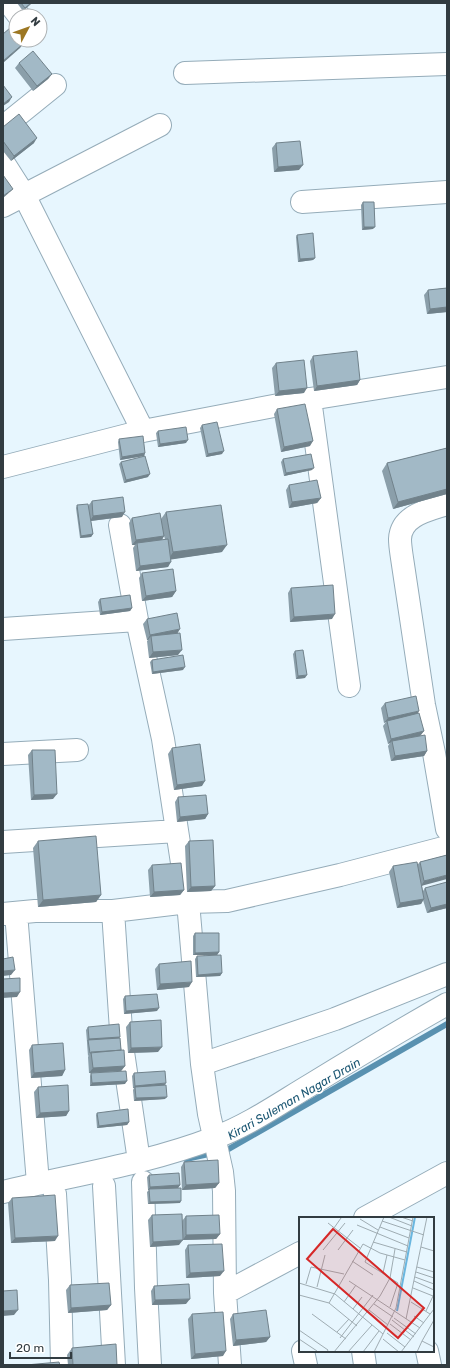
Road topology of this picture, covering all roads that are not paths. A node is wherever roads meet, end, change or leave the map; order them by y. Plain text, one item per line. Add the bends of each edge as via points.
1 (447, 64) edge
2 (185, 73) dead end
3 (55, 85) dead end
4 (160, 125) dead end
5 (3, 127) edge
6 (3, 162) edge
7 (447, 192) edge
8 (24, 195) junction
9 (302, 202) dead end
10 (3, 206) edge
11 (447, 377) edge
12 (310, 399) junction
13 (143, 431) junction
14 (3, 467) edge
15 (447, 504) edge
16 (120, 525) dead end
17 (137, 620) junction
18 (3, 629) edge
19 (349, 686) dead end
20 (77, 750) dead end
21 (441, 750) edge
22 (3, 754) edge
23 (447, 829) edge
24 (177, 831) junction
25 (3, 842) edge
26 (447, 847) edge
27 (188, 902) junction
28 (113, 911) junction
29 (9, 913) edge
30 (447, 974) edge
31 (447, 1004) edge
32 (202, 1064) junction
33 (216, 1148) junction
34 (139, 1160) junction
35 (447, 1173) edge
36 (143, 1182) dead end
37 (104, 1186) dead end
38 (47, 1189) junction
39 (3, 1192) edge
40 (402, 1208) edge
41 (369, 1217) edge
42 (299, 1254) edge
43 (225, 1293) junction
44 (303, 1352) edge
45 (363, 1352) edge
46 (427, 1352) edge
47 (62, 1365) edge
48 (114, 1365) edge
49 (150, 1365) edge
50 (230, 1365) edge
51 (306, 1365) edge
52 (365, 1365) edge
53 (430, 1365) edge

1 - 2 street
3 - 5 street
4 - 8 street
6 - 8 street
7 - 9 street
8 - 10 street
8 - 13 street
11 - 12 street
12 - 13 street
12 - 19 street
13 - 14 street
15 - 21 street via 420,512 406,522 400,537 424,705
16 - 17 street
17 - 18 street
17 - 24 street via 163,739
20 - 22 street
21 - 23 street
24 - 25 street
24 - 27 street
26 - 27 street via 227,901
27 - 28 street
27 - 32 street
28 - 29 street
28 - 34 street via 122,1046
29 - 38 street
30 - 32 street via 335,1019
31 - 33 street via 238,1127
32 - 33 street
33 - 34 street
33 - 43 street via 224,1191
34 - 38 street
35 - 40 street
36 - 49 street
37 - 48 street
38 - 39 street
38 - 47 street via 60,1280
40 - 41 street
42 - 43 street
43 - 50 street
44 - 51 street
45 - 52 street
46 - 53 street

